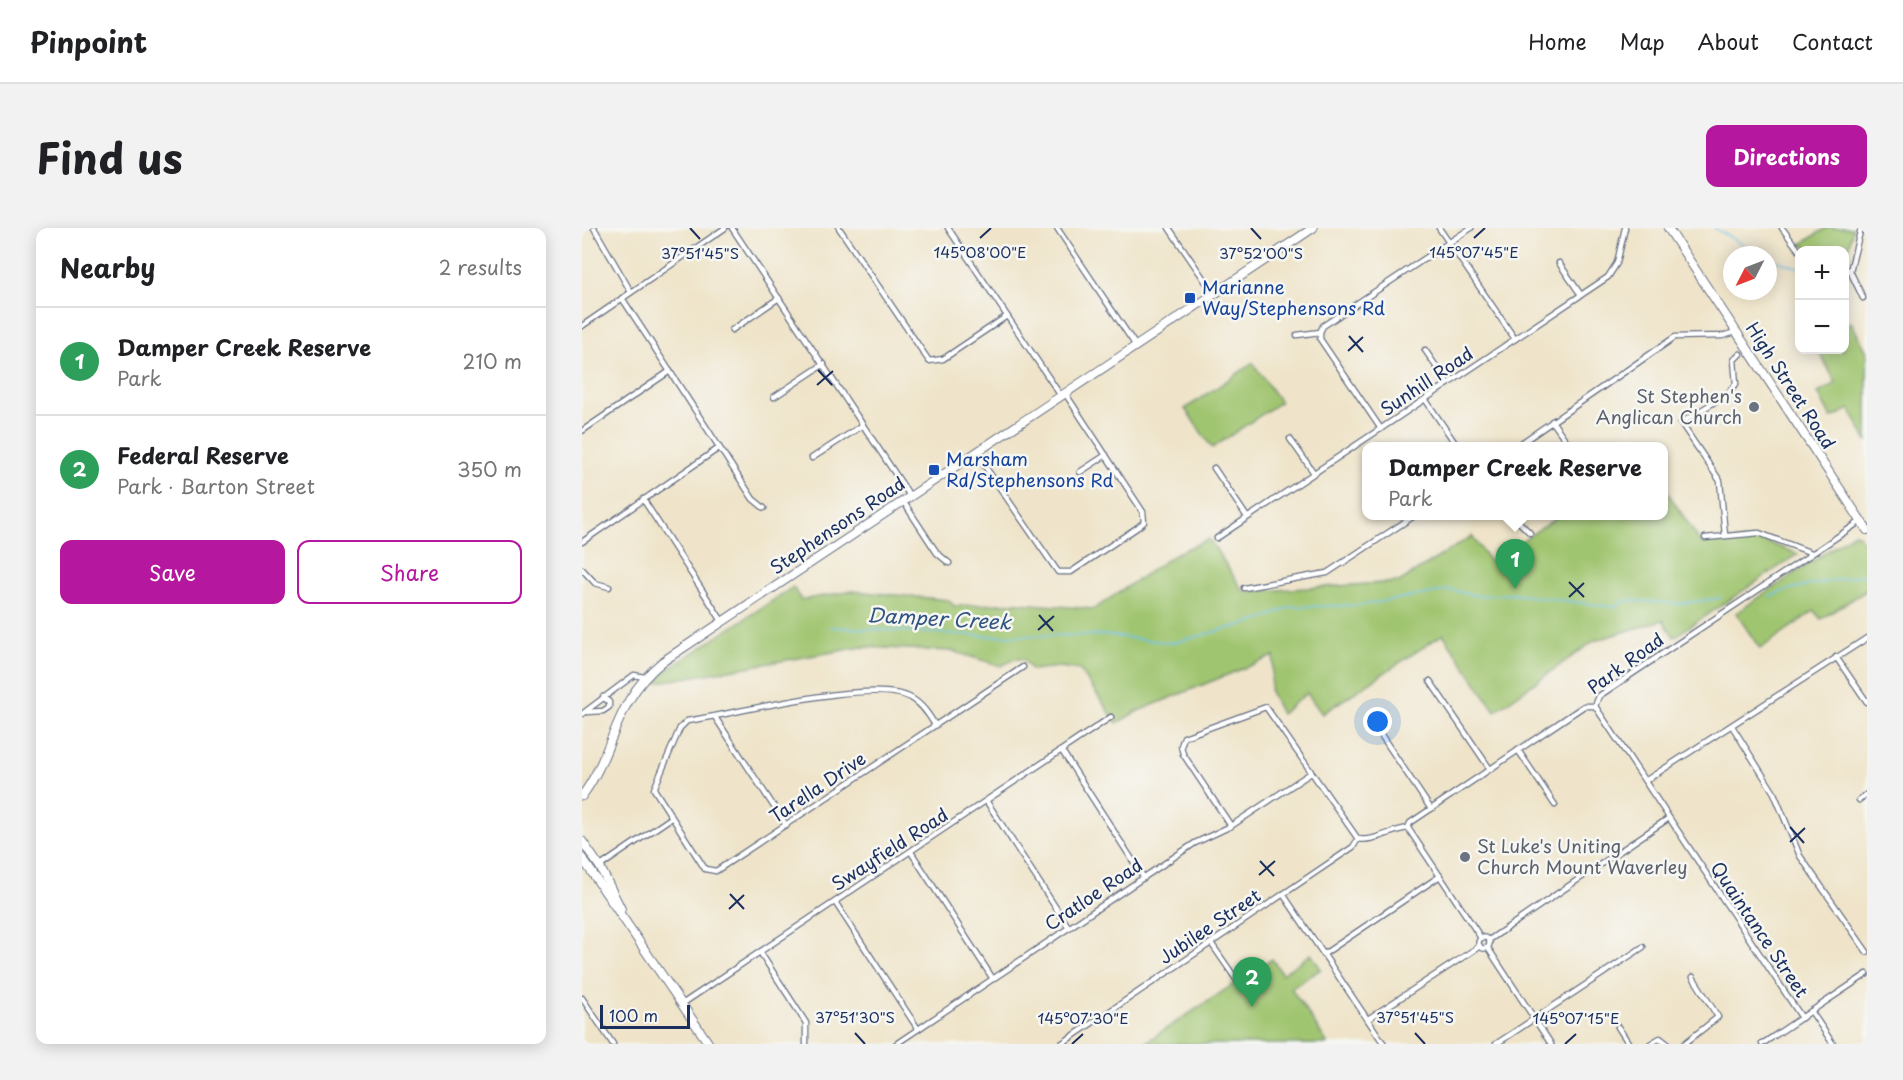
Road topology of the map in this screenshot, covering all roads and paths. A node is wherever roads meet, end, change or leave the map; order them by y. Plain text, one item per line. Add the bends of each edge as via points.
1 (594, 228) edge
2 (725, 228) edge
3 (732, 228) edge
4 (839, 228) edge
5 (948, 228) edge
6 (1057, 228) edge
7 (1169, 228) edge
8 (1313, 228) edge
9 (1439, 228) edge
10 (1471, 228) edge
11 (1624, 228) edge
12 (1668, 228) edge
13 (1782, 228) edge
14 (1861, 228) edge
15 (1449, 243) junction
16 (1796, 246) edge
17 (1559, 263) dead end
18 (1849, 264) edge
19 (1849, 274) edge
20 (631, 292) junction
21 (1214, 294) junction
22 (1581, 296) junction
23 (622, 298) junction
24 (780, 298) junction
25 (1863, 298) dead end
26 (1007, 316) junction
27 (582, 326) edge
28 (732, 330) dead end
29 (1320, 332) junction
30 (1736, 332) junction
31 (1297, 335) dead end
32 (1515, 339) junction
33 (1136, 345) junction
34 (1425, 350) dead end
35 (1740, 354) dead end
36 (824, 364) junction
37 (670, 371) junction
38 (1448, 384) junction
39 (1063, 394) junction
40 (774, 397) dead end
41 (1425, 399) junction
42 (1552, 421) junction
43 (863, 425) junction
44 (1381, 429) junction
45 (582, 431) edge
46 (1290, 439) dead end
47 (1454, 442) edge
48 (1524, 442) edge
49 (1567, 442) edge
50 (719, 448) junction
51 (975, 453) junction
52 (1106, 455) junction
53 (812, 458) dead end
54 (1214, 468) dead end
55 (1080, 472) dead end
56 (1314, 473) junction
57 (910, 496) junction
58 (643, 500) junction
59 (903, 501) junction
60 (764, 508) dead end
61 (1247, 517) junction
62 (1408, 520) edge
63 (1518, 520) edge
64 (1861, 521) junction
65 (1867, 530) edge
66 (1530, 533) dead end
67 (1725, 535) junction
68 (1217, 538) dead end
69 (1705, 538) dead end
70 (582, 542) edge
71 (1813, 553) junction
72 (949, 563) dead end
73 (582, 569) edge
74 (609, 587) dead end
75 (1244, 588) dead end
76 (722, 621) junction
77 (1867, 638) edge
78 (1836, 657) junction
79 (1023, 667) dead end
80 (644, 676) junction
81 (1430, 681) dead end
82 (603, 697) junction
83 (1867, 702) edge
84 (1595, 706) junction
85 (583, 713) edge
86 (715, 717) junction
87 (1111, 717) dead end
88 (1371, 720) dead end
89 (935, 725) junction
90 (1732, 726) junction
91 (1518, 750) junction
92 (1062, 751) junction
93 (1490, 769) junction
94 (1311, 773) junction
95 (1645, 781) junction
96 (1867, 794) edge
97 (582, 796) edge
98 (1859, 800) dead end
99 (987, 802) junction
100 (1555, 805) dead end
101 (1431, 809) junction
102 (671, 818) junction
103 (1669, 818) junction
104 (786, 825) junction
105 (1231, 826) junction
106 (1408, 828) junction
107 (1358, 839) junction
108 (582, 841) edge
109 (911, 852) junction
110 (582, 858) edge
111 (600, 867) junction
112 (592, 872) junction
113 (1440, 876) junction
114 (1144, 878) junction
115 (1283, 894) junction
116 (835, 902) junction
117 (626, 919) junction
118 (1069, 928) junction
119 (1481, 938) junction
120 (1489, 940) junction
121 (1211, 943) junction
122 (1480, 946) junction
123 (1643, 947) dead end
124 (1488, 948) junction
125 (760, 952) junction
126 (1867, 952) edge
127 (1324, 954) junction
128 (1867, 974) edge
129 (1693, 977) dead end
130 (993, 979) junction
131 (1238, 982) dead end
132 (582, 998) edge
133 (682, 1004) junction
134 (1811, 1011) junction
135 (1802, 1017) junction
136 (1535, 1018) junction
137 (1368, 1019) junction
138 (1618, 1028) dead end
139 (918, 1029) junction
140 (613, 1044) edge
141 (708, 1044) edge
142 (806, 1044) edge
143 (896, 1044) edge
144 (1061, 1044) edge
145 (1384, 1044) edge
146 (1496, 1044) edge
147 (1551, 1044) edge
148 (1629, 1044) edge
149 (1650, 1044) edge
150 (1668, 1044) edge
151 (1684, 1044) edge
152 (1761, 1044) edge
153 (1833, 1044) edge

1 - 20 street
2 - 20 street
3 - 24 street
4 - 26 street via 929,361 943,359
5 - 26 street
6 - 33 street
7 - 21 street
8 - 21 main road, Stephensons Road
9 - 15 street
10 - 15 street
11 - 22 street, Sunhill Road via 1617,263 1608,277
12 - 30 main road, High Street Road
13 - 16 street
14 - 18 street
15 - 29 street via 1323,326
15 - 32 street
17 - 22 street
19 - 25 street
20 - 23 street
21 - 33 main road, Stephensons Road
22 - 32 street, Sunhill Road
23 - 27 street
23 - 37 street
24 - 28 street
24 - 36 street
26 - 39 street
29 - 31 street
29 - 44 street via 1320,339
30 - 42 street via 1674,337
30 - 64 main road, High Street Road
32 - 38 street, Sunhill Road
33 - 39 main road, Stephensons Road
34 - 38 street
35 - 67 street via 1734,360 1736,384 1681,423 1720,481
36 - 40 street
36 - 43 street
37 - 45 street
37 - 50 street
38 - 41 street, Sunhill Road
39 - 51 main road, Stephensons Road
39 - 52 street
41 - 44 street, Sunhill Road
41 - 47 street
42 - 48 street
42 - 49 street
43 - 53 street
43 - 57 street
44 - 56 street, Sunhill Road
46 - 56 street
50 - 58 street
50 - 60 street via 753,499
51 - 52 street via 1055,569 1066,574 1144,522 1143,512
51 - 57 main road, Stephensons Road
52 - 55 street
54 - 61 street
56 - 61 street, Sunhill Road
57 - 59 main road, Stephensons Road
58 - 70 street
58 - 76 street
59 - 72 street via 937,553
59 - 76 main road, Stephensons Road
61 - 68 street, Sunhill Road
62 - 75 street via 1328,573
63 - 66 street
64 - 65 main road, High Street Road
64 - 71 street, Park Road
67 - 69 street
67 - 71 street via 1760,533
71 - 84 street, Park Road via 1599,696
73 - 74 street via 595,583
76 - 80 main road, Stephensons Road
77 - 78 street
78 - 83 street
78 - 90 street
79 - 89 street, Tarella Drive
80 - 82 street via 634,675
80 - 97 main road, Stephensons Road via 626,701 597,771
81 - 93 street
82 - 85 street
82 - 85 street via 610,704 606,710
84 - 91 street, Park Road via 1584,706
84 - 95 street, Quaintance Street
86 - 89 street via 841,692 875,693 909,696 920,703
86 - 102 street, Tarella Drive via 687,721 680,728 654,789
86 - 104 street
87 - 92 street, Swayfield Road
88 - 101 street
89 - 104 street, Tarella Drive
90 - 95 street
90 - 126 street via 1774,792 1800,856
91 - 93 street, Park Road
91 - 100 street
92 - 99 street, Swayfield Road
92 - 114 street
93 - 101 street, Park Road
94 - 105 street, Cratloe Road
94 - 105 street via 1266,706 1184,737 1183,754
94 - 107 street
95 - 103 street, Quaintance Street
96 - 98 street
99 - 109 street, Swayfield Road
99 - 118 street
101 - 106 street, Park Road
102 - 104 street, Tarella Drive via 710,872
102 - 111 street
103 - 120 street
103 - 135 street, Quaintance Street
105 - 114 street, Cratloe Road via 1195,843
106 - 107 street, Jubilee Street via 1367,841
106 - 113 street
107 - 115 street, Jubilee Street via 1353,847
108 - 111 main road
109 - 116 street, Swayfield Road
109 - 130 street
110 - 112 main road
111 - 112 street
111 - 117 main road
112 - 117 main road
113 - 119 street
113 - 127 street
114 - 118 street, Cratloe Road
115 - 121 street, Jubilee Street
115 - 127 street
116 - 125 street, Swayfield Road
116 - 139 street
117 - 133 main road
118 - 130 street, Cratloe Road
119 - 120 street
119 - 122 street
120 - 124 street
121 - 131 street
121 - 144 street, Jubilee Street
122 - 124 street
122 - 137 street
123 - 136 street
124 - 136 street
125 - 133 street, Swayfield Road
125 - 142 street via 806,1023
127 - 137 street
128 - 134 street
129 - 151 street via 1718,1017
130 - 139 street, Cratloe Road
132 - 140 street
133 - 141 main road
134 - 135 street
134 - 153 street
135 - 152 street
136 - 146 street
136 - 147 street
137 - 145 street
138 - 148 street
139 - 143 street, Cratloe Road
149 - 150 street via 1660,1038

